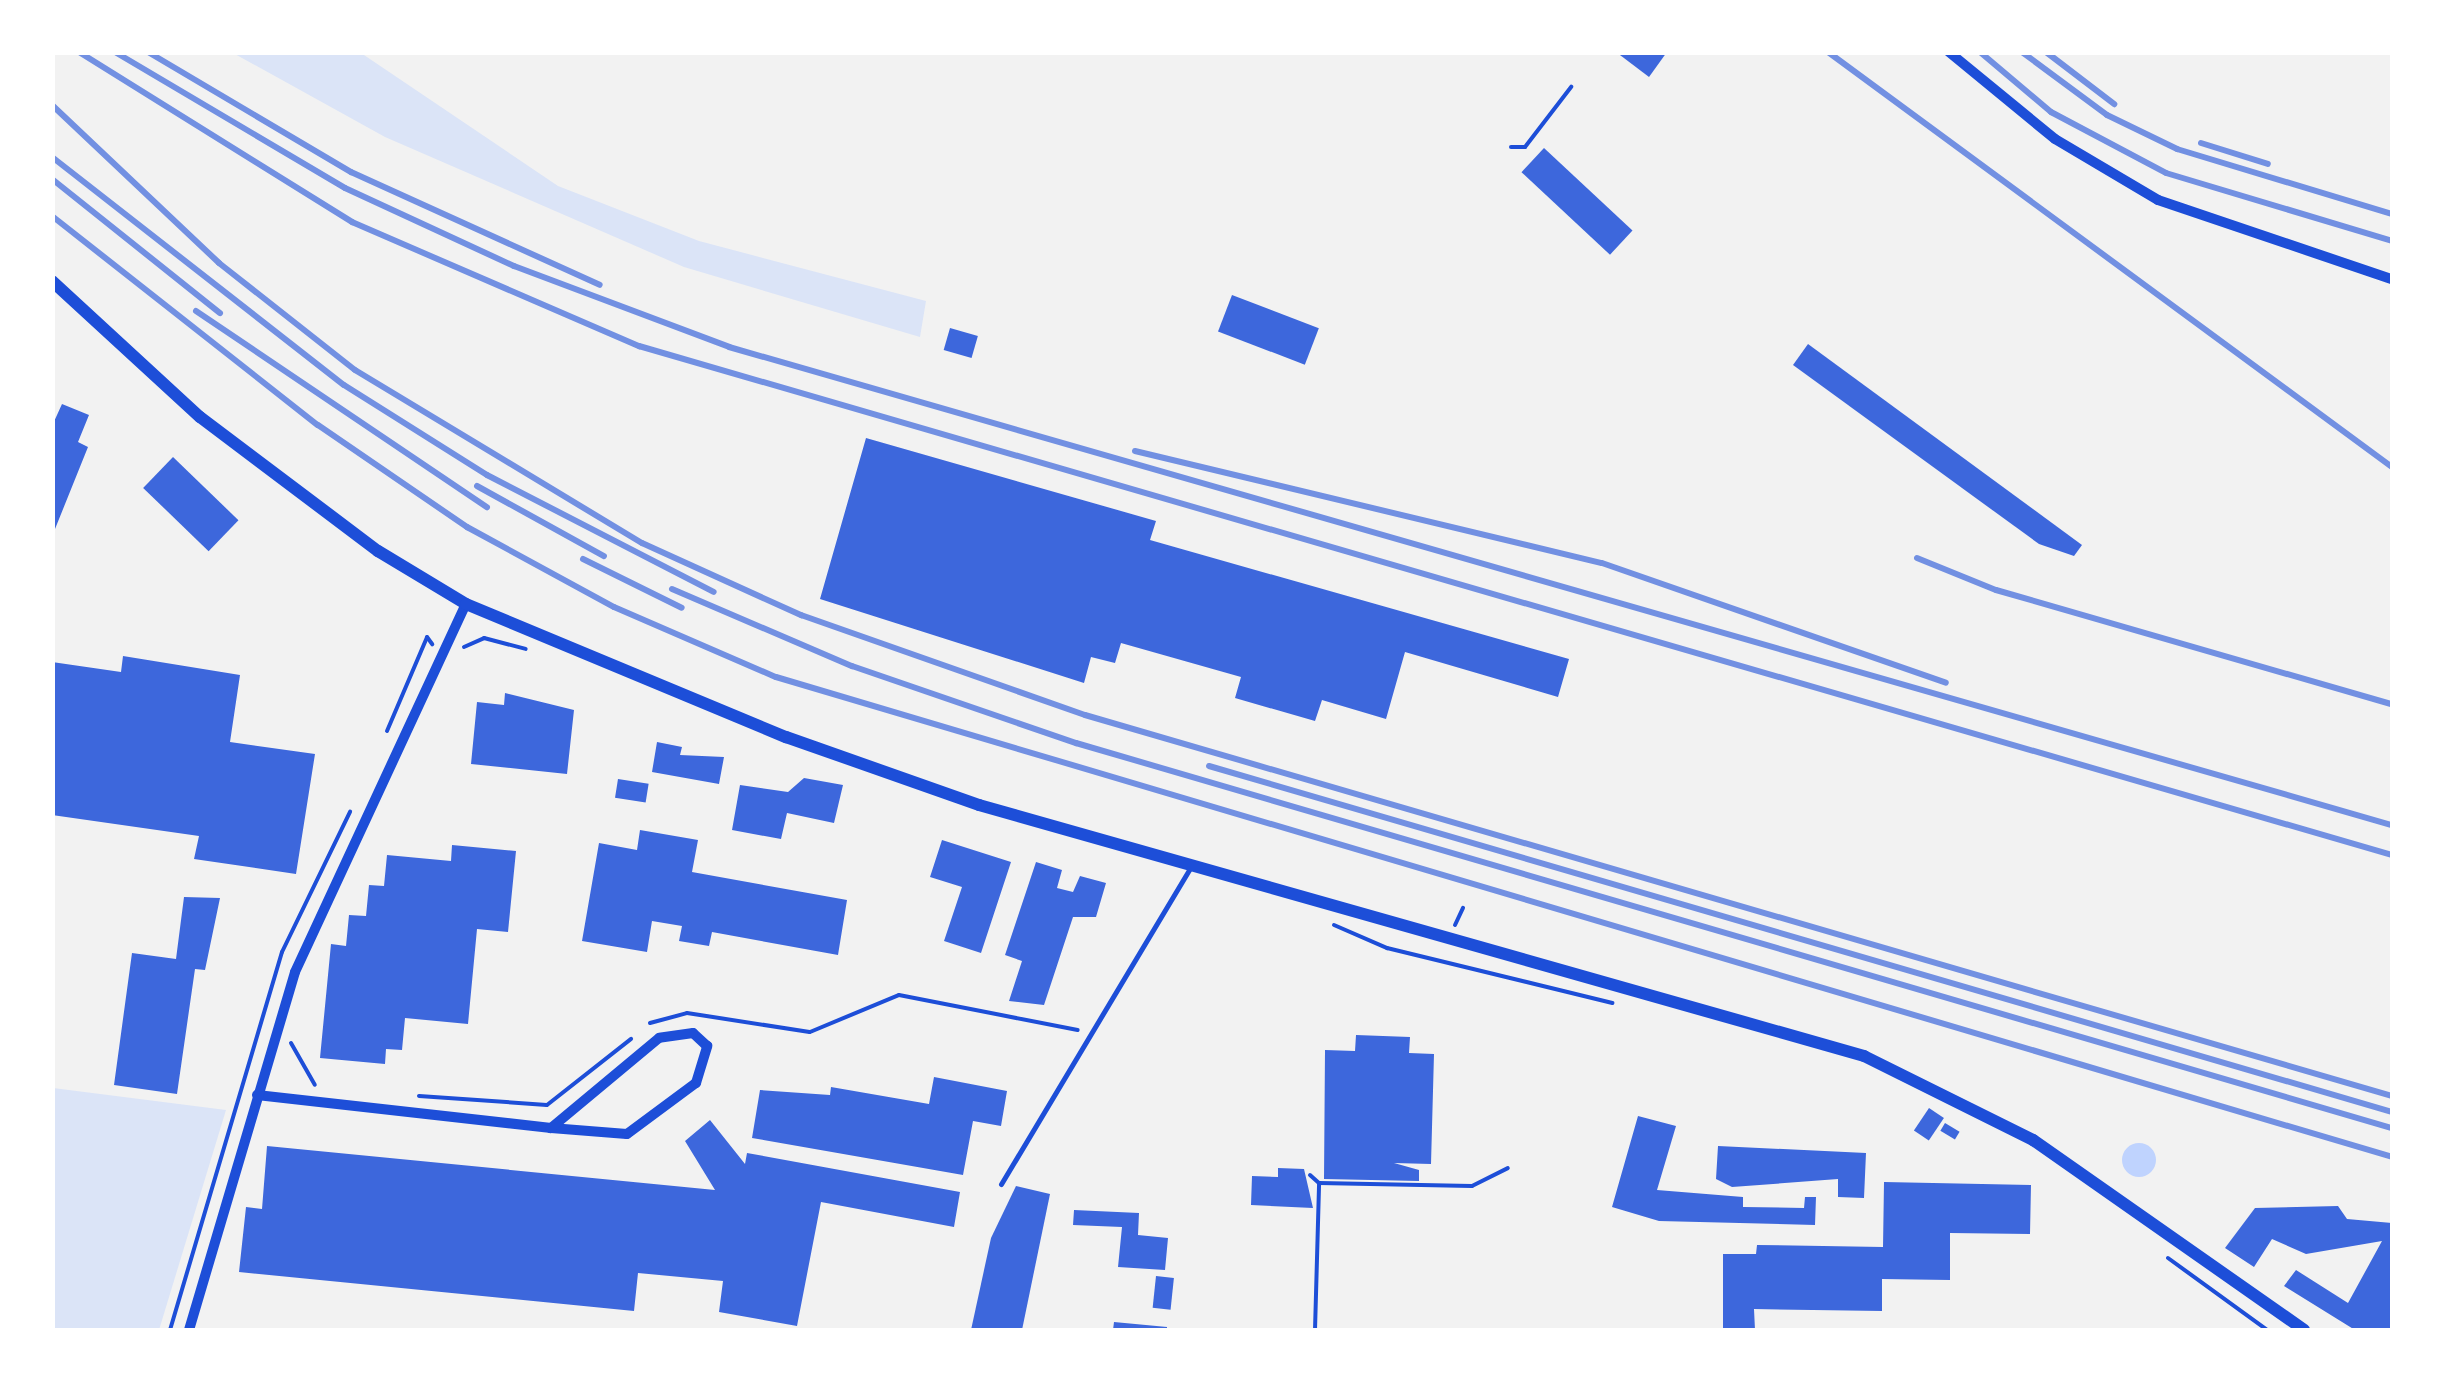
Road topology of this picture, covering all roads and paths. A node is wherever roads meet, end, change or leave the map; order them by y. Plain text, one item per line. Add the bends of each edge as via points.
1 (1949, 52) edge
2 (1571, 88) dead end
3 (1511, 147) dead end
4 (2392, 279) edge
5 (52, 281) edge
6 (466, 604) junction
7 (541, 654) dead end
8 (440, 658) junction
9 (1191, 867) junction
10 (1313, 919) dead end
11 (1634, 1004) dead end
12 (258, 1095) junction
13 (551, 1128) junction
14 (1508, 1168) dead end
15 (1310, 1176) dead end
16 (1002, 1184) dead end
17 (1319, 1184) junction
18 (2163, 1254) dead end
19 (189, 1330) edge
20 (1316, 1330) edge
21 (2266, 1330) edge
22 (2304, 1330) edge

1 - 4 street via 2055,139 2158,200
2 - 3 path via 1525,147
5 - 6 street via 200,417 378,551
6 - 8 street
6 - 9 street via 786,737
7 - 8 path via 484,638
8 - 12 street via 295,972
9 - 16 lane
9 - 22 street via 1880,1062 2033,1140
10 - 11 path via 1516,984
12 - 13 street
12 - 19 street
13 - 13 street via 642,1128 696,1083 707,1046 693,1034 659,1038
14 - 17 path via 1472,1186
15 - 17 path
17 - 20 path
18 - 21 path

